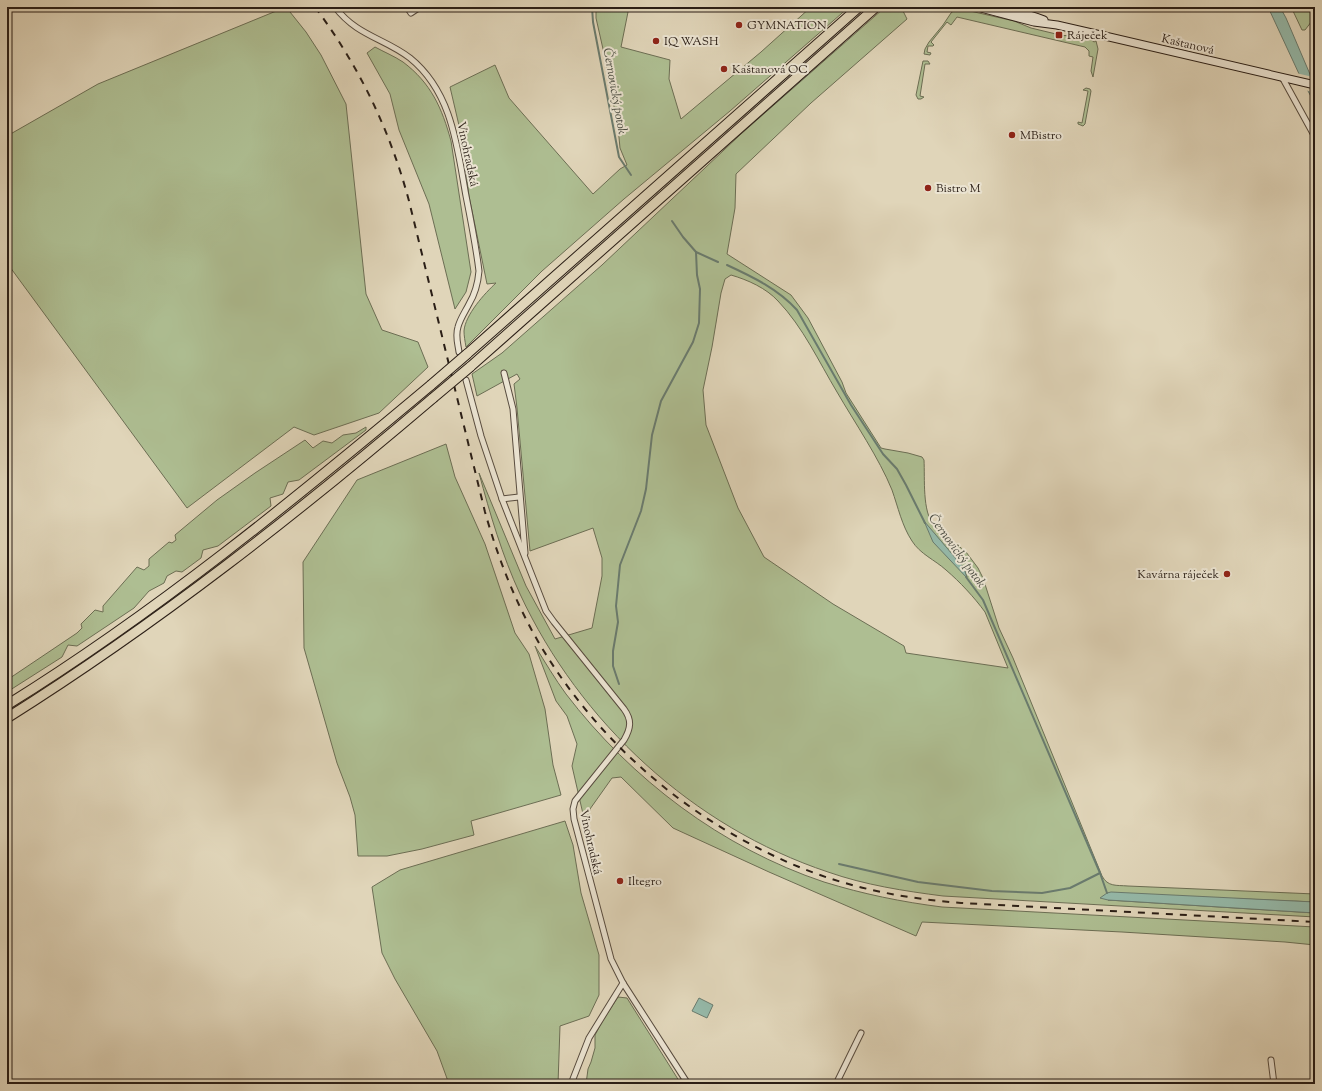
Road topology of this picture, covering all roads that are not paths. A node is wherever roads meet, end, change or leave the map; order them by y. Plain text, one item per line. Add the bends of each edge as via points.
1 (335, 7) edge
2 (407, 7) edge
3 (420, 7) edge
4 (859, 7) edge
5 (876, 7) edge
6 (978, 7) edge
7 (1285, 78) junction
8 (1315, 85) edge
9 (1315, 137) edge
10 (463, 353) junction
11 (504, 373) dead end
12 (466, 380) dead end
13 (519, 497) junction
14 (502, 499) junction
15 (525, 560) junction
16 (7, 705) edge
17 (7, 718) edge
18 (622, 983) junction
19 (861, 1032) dead end
20 (1271, 1060) dead end
21 (571, 1084) edge
22 (688, 1084) edge
23 (836, 1084) edge
24 (1274, 1084) edge

1 - 10 street, Vinohradská via 354,27 399,52 418,66 434,84 451,120 479,271 478,284 457,328 457,338
2 - 3 street via 411,13
4 - 10 highway
5 - 17 highway, bridge via 470,367 328,486 221,570 131,636
6 - 7 main road, Kaštanová via 1009,10 1056,25
7 - 8 main road, Kaštanová
7 - 9 street
10 - 16 highway, bridge via 431,385 315,482 214,560 132,621
11 - 13 street, Vinohradská via 512,409
12 - 14 street, Vinohradská
13 - 14 street
13 - 15 street, Vinohradská
14 - 15 street, Vinohradská
15 - 18 street, Vinohradská via 546,611 624,709 630,721 630,729 624,740 579,795 573,809 611,959
18 - 21 street via 589,1038
18 - 22 street, Vinohradská
19 - 23 street
20 - 24 street

